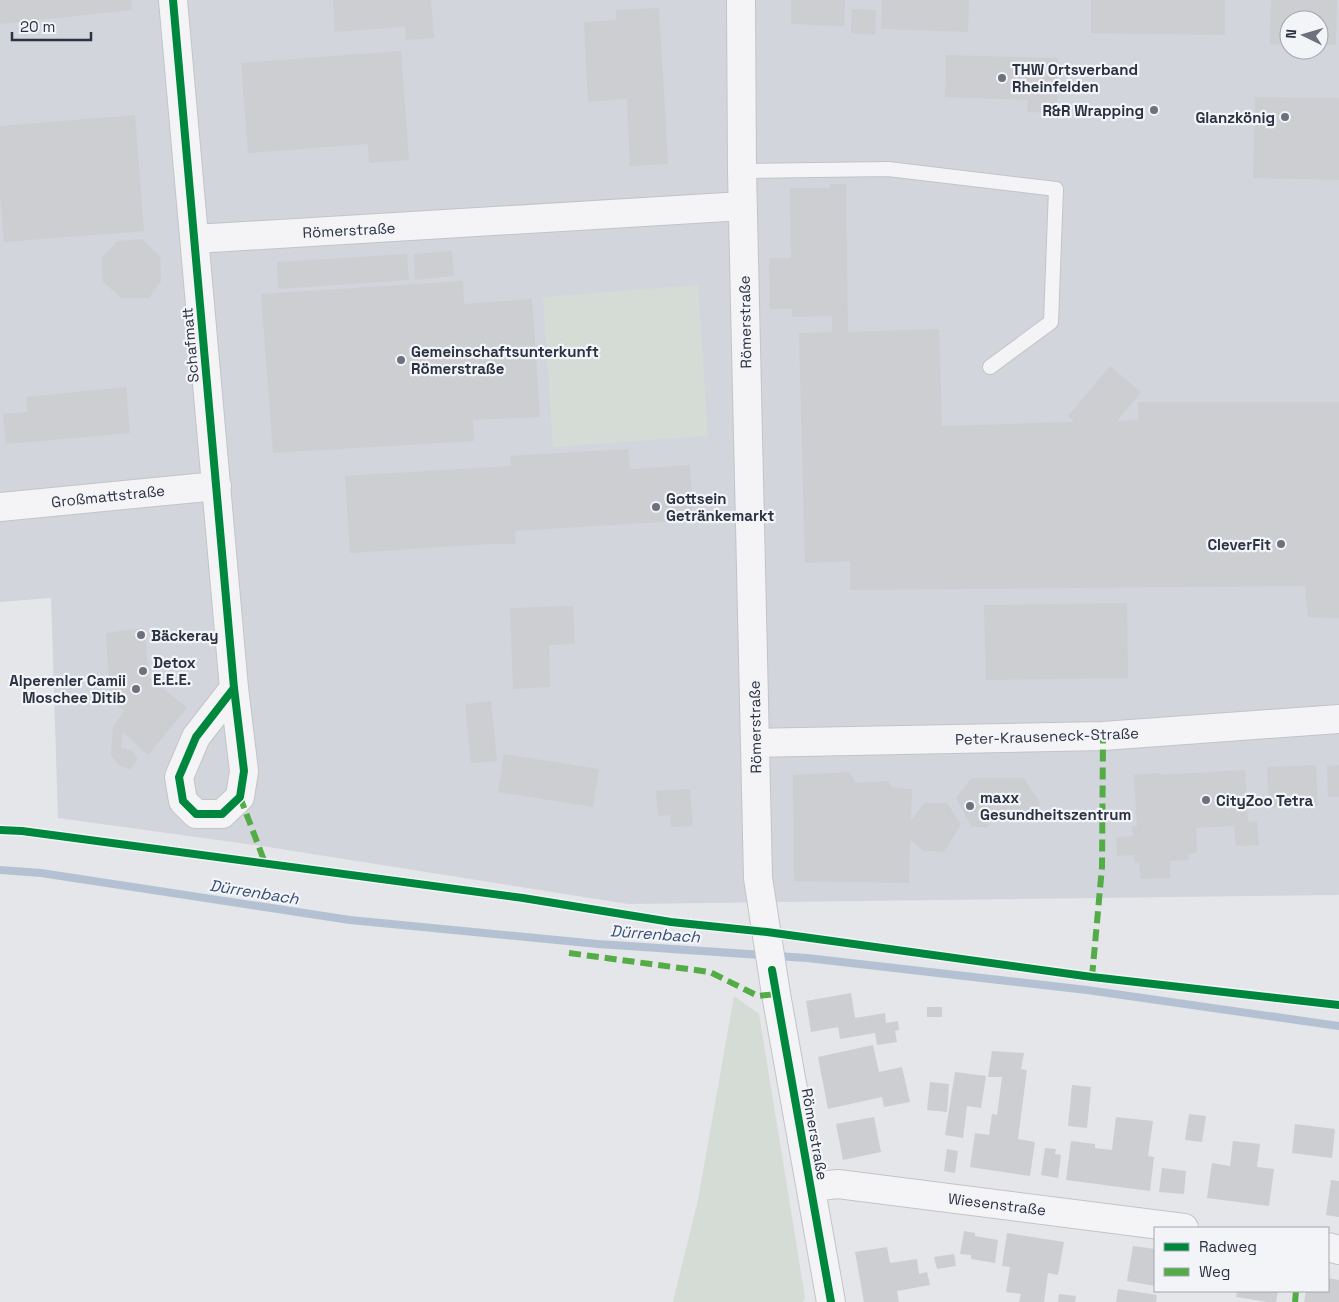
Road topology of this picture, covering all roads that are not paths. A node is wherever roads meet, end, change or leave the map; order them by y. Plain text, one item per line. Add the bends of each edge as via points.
1 (173, 0) edge
2 (741, 0) edge
3 (742, 172) junction
4 (743, 206) junction
5 (195, 239) junction
6 (990, 367) dead end
7 (217, 486) junction
8 (0, 507) edge
9 (234, 688) dead end
10 (1339, 719) edge
11 (755, 743) junction
12 (811, 1187) junction
13 (1176, 1227) edge
14 (831, 1302) edge

1 - 5 street, Schafmatt
2 - 3 street, Römerstraße
3 - 4 street, Römerstraße
3 - 6 lane via 888,169 1056,189 1051,322
4 - 5 street, Römerstraße
4 - 11 street, Römerstraße
5 - 7 street, Schafmatt
7 - 8 street, Großmattstraße
7 - 9 street, Schafmatt
10 - 11 street, Peter-Krauseneck-Straße via 1102,736
11 - 12 street, Römerstraße via 758,878
12 - 13 street, Wiesenstraße via 838,1184
12 - 14 street, Römerstraße

